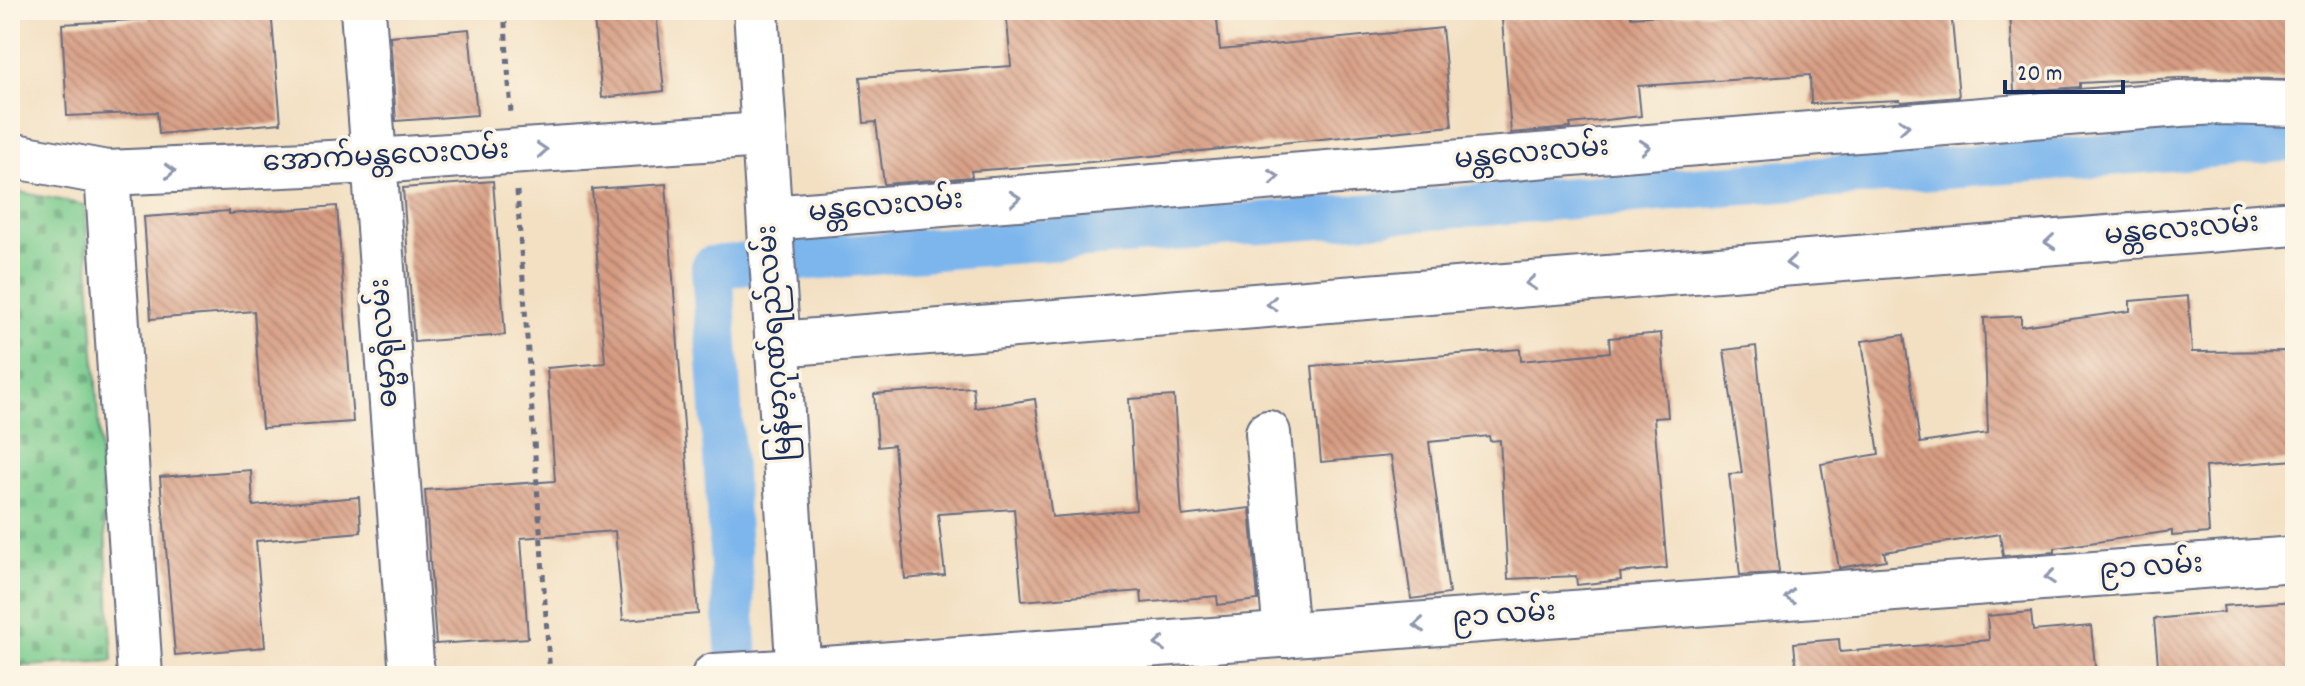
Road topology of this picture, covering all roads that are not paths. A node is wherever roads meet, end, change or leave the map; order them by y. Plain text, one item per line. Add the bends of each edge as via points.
1 (363, 10) edge
2 (756, 10) edge
3 (2295, 104) edge
4 (763, 135) junction
5 (10, 155) edge
6 (374, 161) junction
7 (107, 173) junction
8 (770, 218) junction
9 (2295, 223) edge
10 (778, 344) junction
11 (1268, 433) dead end
12 (2295, 559) edge
13 (1286, 635) junction
14 (799, 674) edge
15 (140, 676) edge
16 (412, 676) edge
17 (714, 676) edge

1 - 6 street, ဓမ္မာရုံလမ်း
2 - 4 street, မြန်မာ့ဂုဏ်ရည်လမ်း
8 -> 3 street, မန္တလေးလမ်း via 2180,104
6 -> 4 street, အောက်မန္တလေးလမ်း
4 - 8 street, မြန်မာ့ဂုဏ်ရည်လမ်း
5 - 7 street, အောက်မန္တလေးလမ်း
7 -> 6 street, အောက်မန္တလေးလမ်း
6 - 16 street, ဓမ္မာရုံလမ်း
7 - 15 street
8 - 10 street, မြန်မာ့ဂုဏ်ရည်လမ်း
9 -> 10 street, မန္တလေးလမ်း
10 - 14 street, မြန်မာ့ဂုဏ်ရည်လမ်း
11 - 13 street
12 -> 13 street, ၉၁ လမ်း
13 -> 14 street, ၉၁ လမ်း
14 - 17 street, ၉၁ လမ်း

